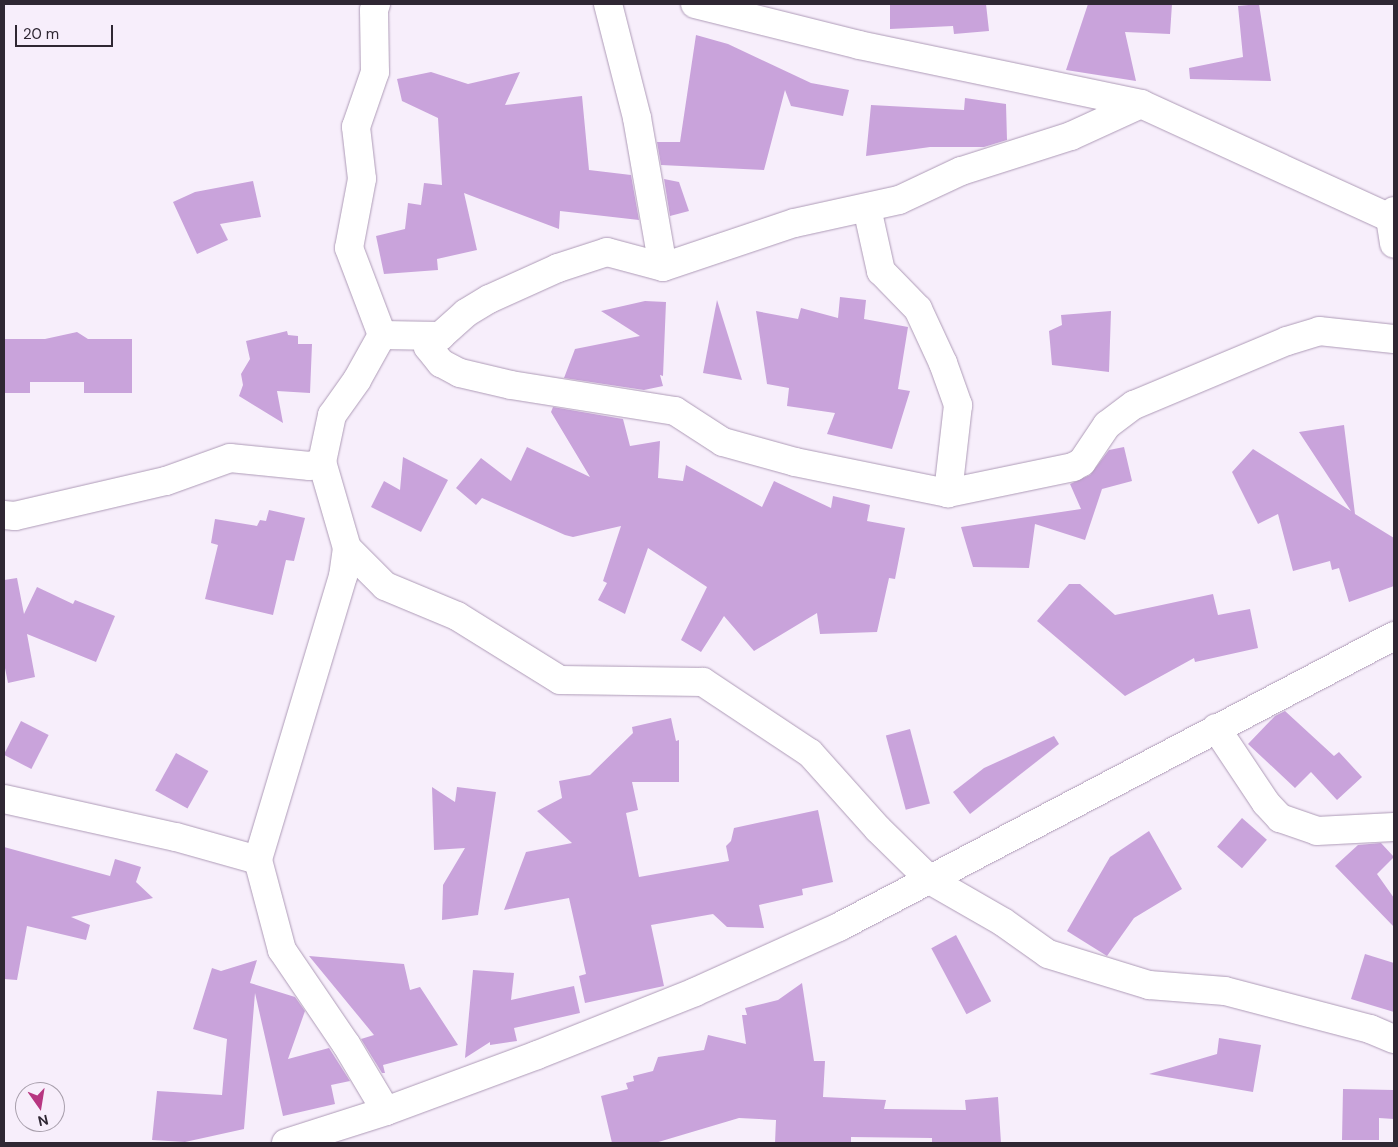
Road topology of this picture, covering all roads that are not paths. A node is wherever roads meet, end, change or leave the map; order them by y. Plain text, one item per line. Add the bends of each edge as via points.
1 (376, 4) edge
2 (608, 4) edge
3 (696, 4) edge
4 (1141, 104) junction
5 (867, 208) junction
6 (1392, 214) edge
7 (1394, 244) edge
8 (663, 267) junction
9 (382, 335) junction
10 (441, 336) junction
11 (1394, 339) edge
12 (322, 462) junction
13 (948, 493) junction
14 (4, 515) edge
15 (347, 548) junction
16 (1394, 636) edge
17 (1216, 728) junction
18 (4, 799) edge
19 (1394, 827) edge
20 (258, 860) junction
21 (930, 880) junction
22 (1394, 1039) edge
23 (386, 1111) junction
24 (286, 1143) edge

1 - 9 street via 375,72 356,127 362,179 349,248
2 - 8 street via 637,118
3 - 4 street via 859,45
4 - 5 street via 1071,136 1013,153 899,200
4 - 6 street
5 - 8 street via 794,223
5 - 13 street via 880,271 918,309 958,405
6 - 7 street
8 - 10 street via 608,252 558,268 489,299 466,313
9 - 10 street
9 - 12 street via 357,380 332,415
10 - 13 street via 428,347 441,363 460,373 511,385 676,411 722,442 795,462
11 - 13 street via 1319,331 1287,341 1134,405 1107,425 1082,462 1073,467
12 - 14 street via 310,466 230,458 158,483 15,516
12 - 15 street
15 - 20 street via 343,576
15 - 21 street via 385,586 457,616 560,680 703,682 810,753 878,829
16 - 17 street
17 - 19 street via 1266,803 1280,818 1317,831
17 - 21 street
18 - 20 street via 176,837
20 - 23 street via 282,950
21 - 22 street via 1003,922 1048,954 1149,985 1225,991 1370,1029
21 - 23 street via 839,927 695,992
23 - 24 street

